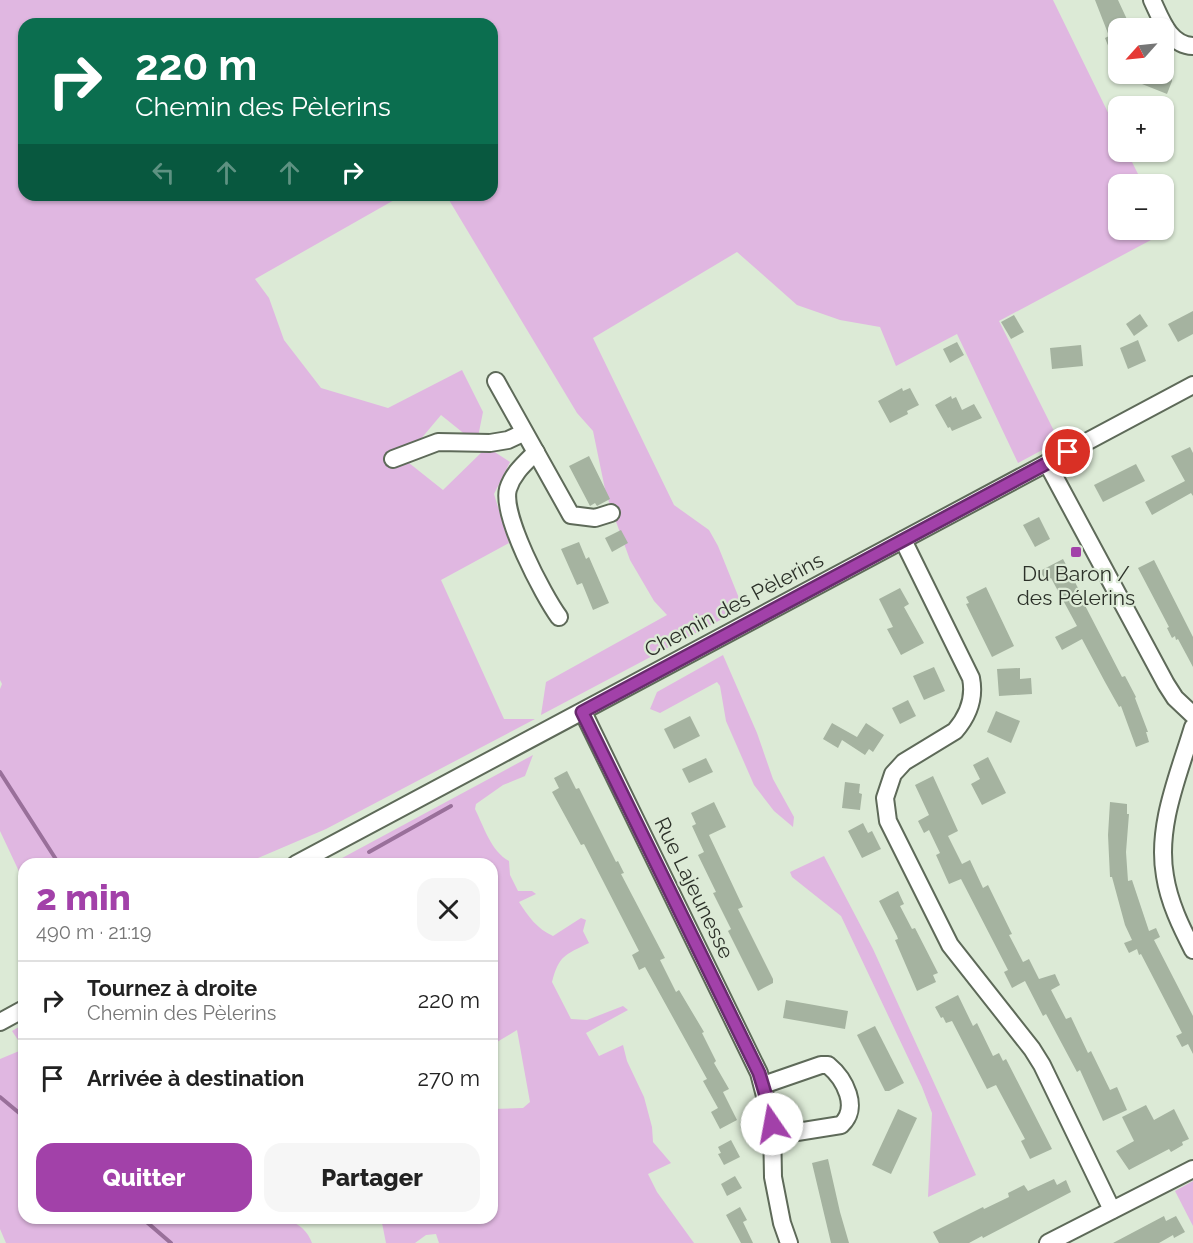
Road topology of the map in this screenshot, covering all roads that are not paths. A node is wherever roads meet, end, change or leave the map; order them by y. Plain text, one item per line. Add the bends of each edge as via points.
1 (1152, 0) edge
2 (1193, 46) edge
3 (496, 381) dead end
4 (1193, 385) edge
5 (523, 433) junction
6 (536, 452) junction
7 (393, 459) dead end
8 (1047, 464) junction
9 (611, 513) dead end
10 (903, 540) junction
11 (559, 617) dead end
12 (582, 712) junction
13 (1193, 715) edge
14 (1193, 727) edge
15 (307, 858) edge
16 (1193, 950) edge
17 (18, 1012) edge
18 (0, 1022) edge
19 (763, 1085) junction
20 (772, 1136) junction
21 (1193, 1169) edge
22 (1112, 1210) junction
23 (789, 1243) edge
24 (1048, 1243) edge

1 - 2 street via 1175,40
3 - 5 street
4 - 8 street, Chemin des Pèlerins
5 - 6 street
5 - 7 street via 490,443 438,442
6 - 9 street via 571,515 595,518
6 - 11 street via 513,478 508,489 508,508 514,529
8 - 10 street, Chemin des Pèlerins
8 - 13 street via 1166,684
10 - 12 street, Chemin des Pèlerins
10 - 22 street via 973,688 971,705 955,731 904,762 893,774 885,798 888,821 950,945 1042,1065
12 - 15 street, Chemin des Pèlerins
12 - 19 street, Rue Lajeunesse
14 - 16 street via 1172,796 1163,848 1172,903
17 - 18 street
19 - 20 street, Rue Lajeunesse
19 - 20 street via 828,1065 841,1080 852,1104 841,1125
20 - 23 street, Rue Lajeunesse via 775,1188
21 - 22 street
22 - 24 street

